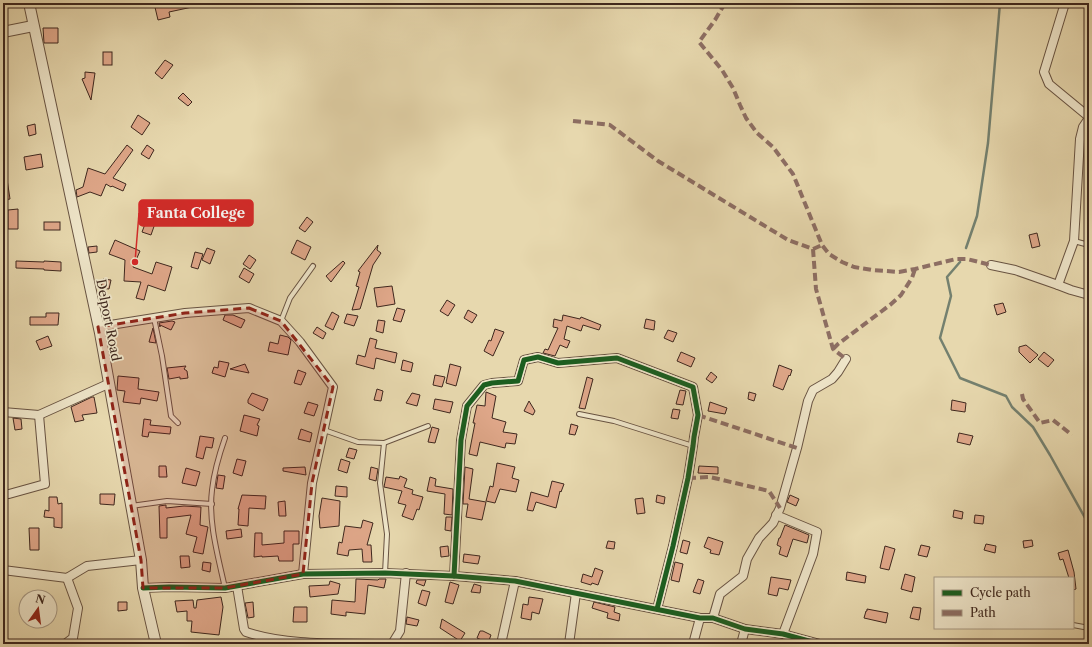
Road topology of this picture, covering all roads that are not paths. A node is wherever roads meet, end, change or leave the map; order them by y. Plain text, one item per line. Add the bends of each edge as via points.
1 (28, 3) edge
2 (1065, 3) edge
3 (33, 26) junction
4 (3, 32) edge
5 (1089, 118) edge
6 (1074, 241) junction
7 (1089, 246) edge
8 (991, 265) dead end
9 (314, 266) dead end
10 (1058, 284) junction
11 (1089, 295) edge
12 (154, 318) junction
13 (281, 321) junction
14 (98, 327) junction
15 (846, 359) dead end
16 (108, 384) junction
17 (3, 412) edge
18 (579, 414) dead end
19 (39, 415) junction
20 (178, 423) dead end
21 (428, 426) dead end
22 (324, 430) junction
23 (225, 438) dead end
24 (384, 443) junction
25 (694, 446) junction
26 (3, 494) edge
27 (212, 504) junction
28 (131, 506) junction
29 (776, 515) junction
30 (141, 560) junction
31 (3, 570) edge
32 (385, 573) junction
33 (406, 573) junction
34 (303, 574) junction
35 (454, 576) junction
36 (67, 578) junction
37 (515, 581) junction
38 (238, 586) junction
39 (143, 588) junction
40 (225, 588) junction
41 (576, 593) junction
42 (657, 609) junction
43 (700, 618) junction
44 (713, 618) junction
45 (1074, 625) edge
46 (1089, 628) edge
47 (745, 629) junction
48 (783, 634) junction
49 (65, 644) edge
50 (156, 644) edge
51 (381, 644) edge
52 (392, 644) edge
53 (502, 644) edge
54 (569, 644) edge
55 (693, 644) edge
56 (741, 644) edge
57 (820, 644) edge

1 - 3 street, Delport Road
2 - 5 street via 1044,72 1049,84
3 - 4 street
3 - 14 street, Delport Road
5 - 6 street via 1080,139
6 - 7 lane
6 - 10 street
8 - 10 street
9 - 13 lane via 290,298
10 - 11 street
12 - 13 street via 249,308
12 - 14 street
12 - 20 lane via 171,416
13 - 22 street via 333,387
14 - 16 street, Delport Road
15 - 29 street via 832,379 813,390 808,401 797,448
16 - 19 street
16 - 28 street, Delport Road
17 - 19 street
18 - 25 lane via 614,421
19 - 26 street via 45,484
21 - 24 lane
22 - 24 lane via 358,442
22 - 34 street via 312,483
23 - 27 lane via 212,489
24 - 32 lane via 380,483 387,534
25 - 35 street via 698,415 693,387 617,358 558,363 538,357 524,360 518,381 484,385 467,406 461,440
25 - 42 street via 674,546
27 - 28 lane via 167,501
27 - 40 lane via 214,534
28 - 30 street, Delport Road
29 - 44 street via 747,559 743,576 720,594
29 - 48 street via 816,532 813,554
30 - 36 street via 87,566
30 - 39 street, Delport Road
31 - 36 street
32 - 33 street
32 - 34 street
33 - 35 street
33 - 52 street via 400,631
34 - 38 street
35 - 37 street
36 - 49 street via 78,608 73,638
37 - 41 street
37 - 53 street
38 - 40 street
38 - 51 street via 246,632 275,640
39 - 40 street
39 - 50 street, Delport Road
41 - 42 street
41 - 54 street
42 - 43 street
43 - 44 street
43 - 55 street
44 - 47 street
45 - 46 lane
47 - 48 street
47 - 56 street
48 - 57 street

